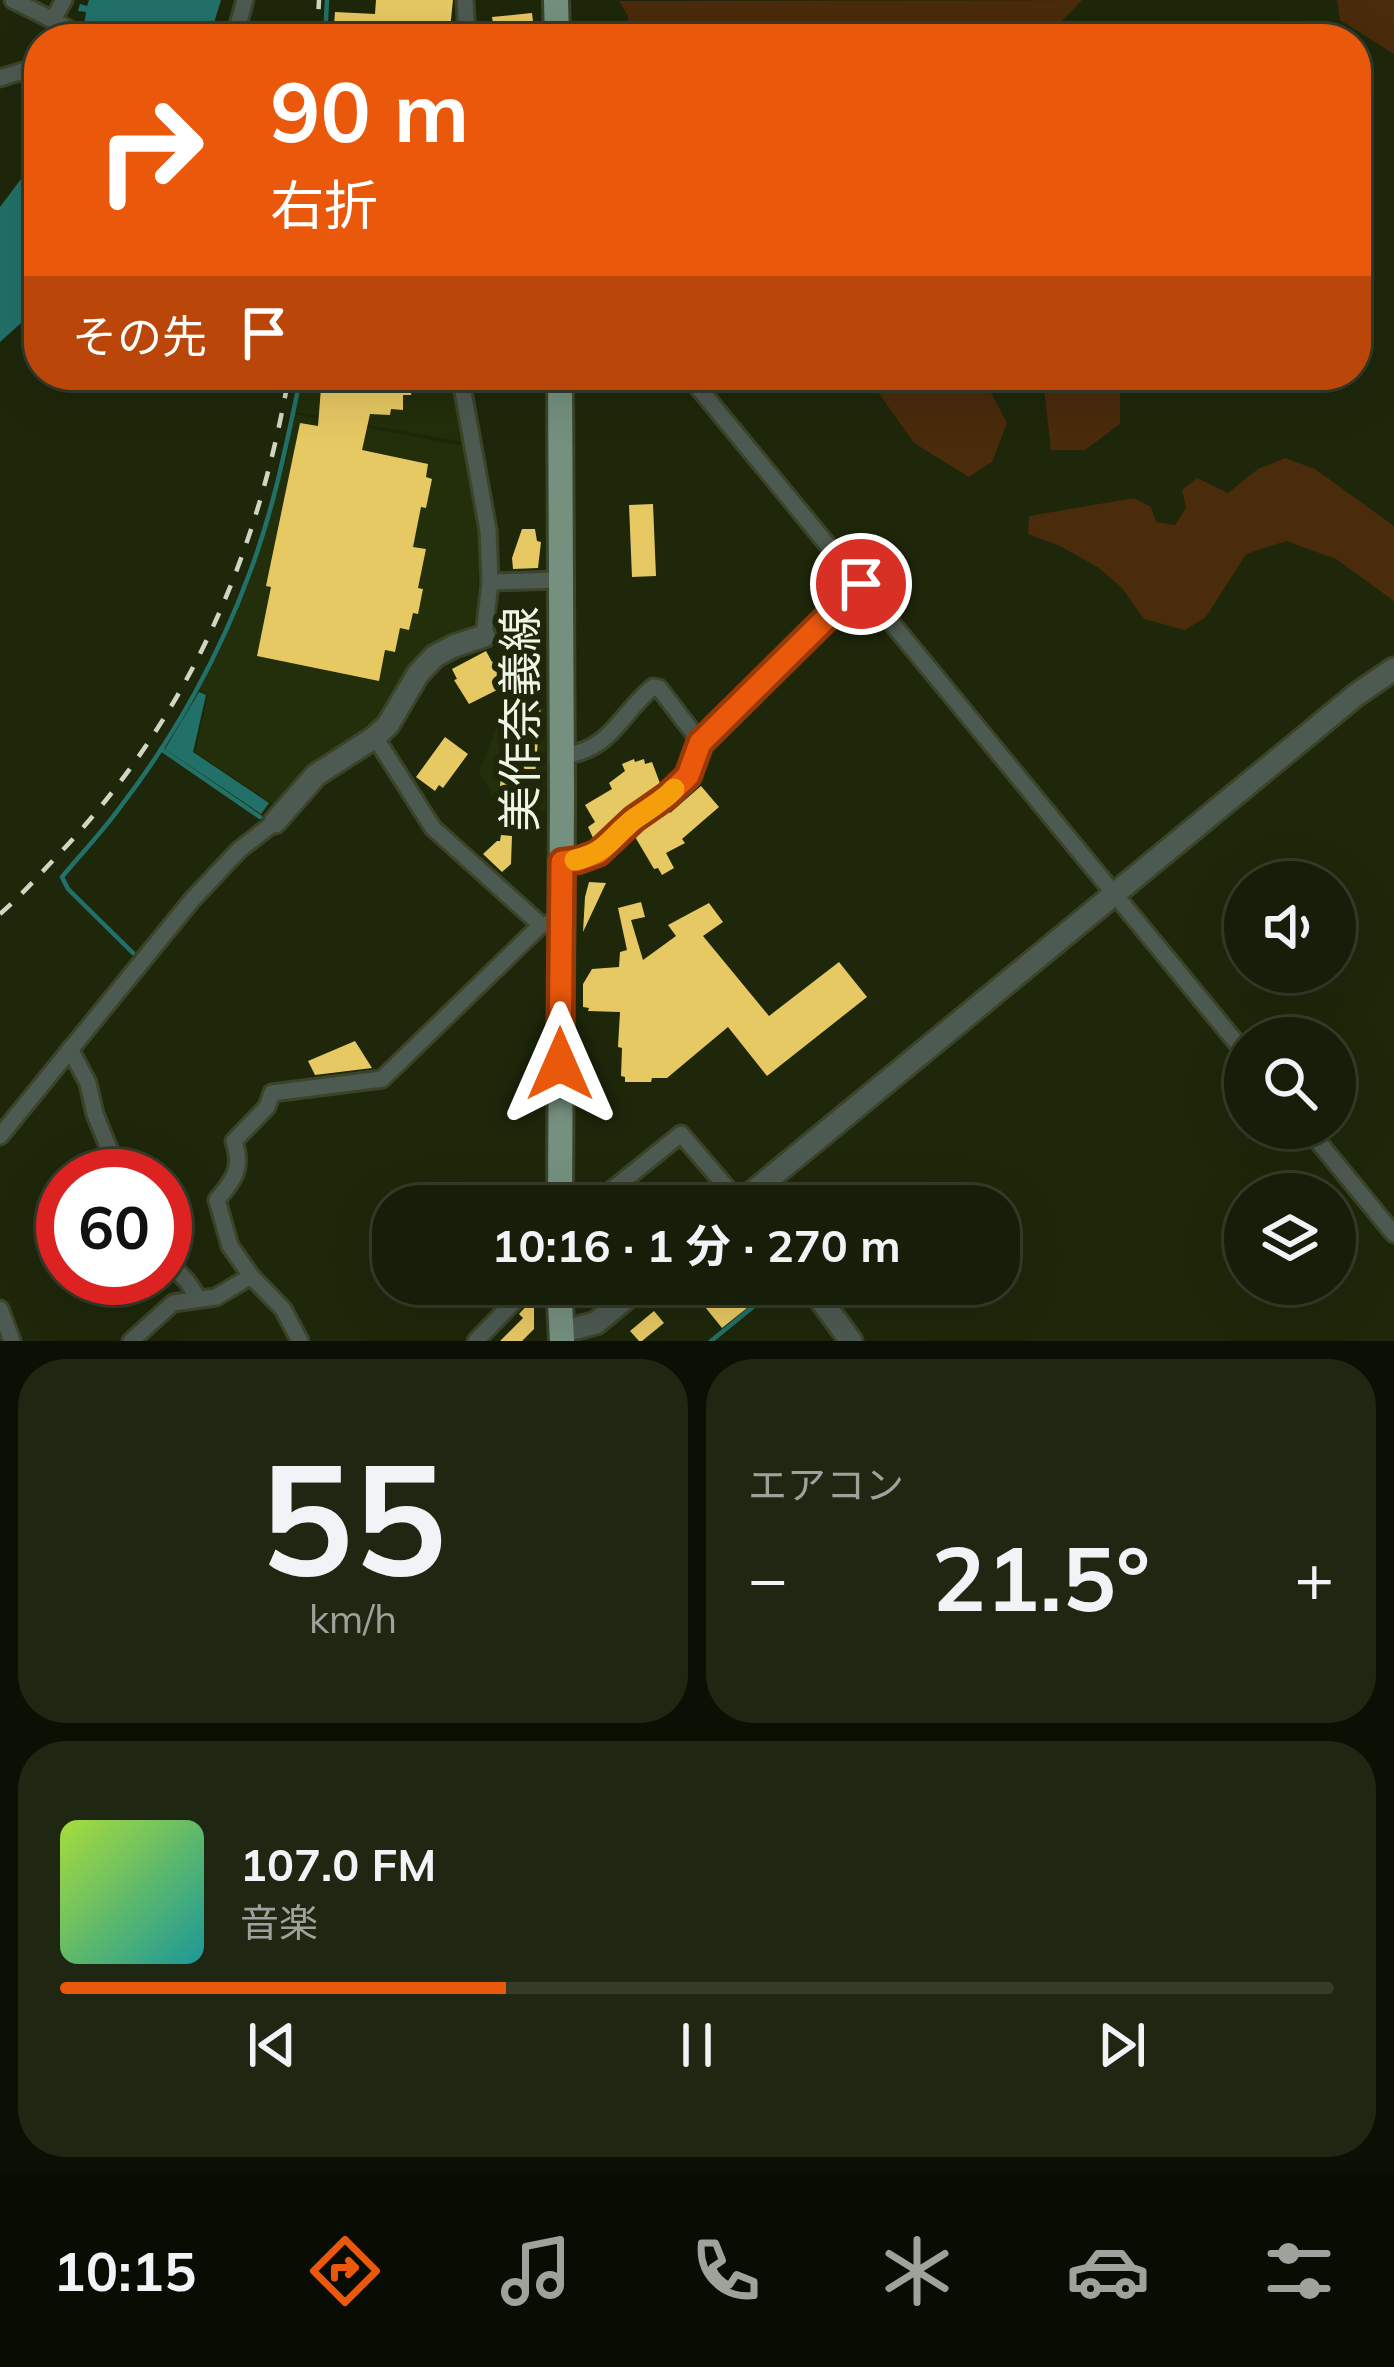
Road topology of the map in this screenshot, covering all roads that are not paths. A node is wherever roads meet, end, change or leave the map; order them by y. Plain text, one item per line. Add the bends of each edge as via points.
1 (13, 0) edge
2 (53, 24) edge
3 (463, 390) edge
4 (560, 390) edge
5 (700, 390) edge
6 (560, 580) junction
7 (490, 581) junction
8 (861, 584) junction
9 (484, 636) joint
10 (1394, 669) edge
11 (375, 737) junction
12 (700, 743) junction
13 (562, 756) junction
14 (274, 822) joint
15 (562, 862) junction
16 (1114, 893) junction
17 (551, 923) junction
18 (1224, 1027) edge
19 (70, 1049) junction
20 (0, 1136) edge
21 (109, 1149) edge
22 (1324, 1149) edge
23 (559, 1185) edge
24 (618, 1185) edge
25 (723, 1185) edge
26 (764, 1185) edge
27 (1394, 1234) edge
28 (250, 1276) junction
29 (192, 1287) edge
30 (199, 1298) junction
31 (511, 1305) edge
32 (560, 1305) edge
33 (618, 1305) edge
34 (824, 1305) edge
35 (0, 1309) edge
36 (561, 1336) edge
37 (12, 1341) edge
38 (131, 1341) edge
39 (300, 1341) edge
40 (476, 1341) edge
41 (851, 1341) edge

1 - 2 street
3 - 7 street
4 - 6 main road, 美作奈義線
5 - 8 street
6 - 7 street
6 - 13 main road, 美作奈義線
7 - 9 street
8 - 12 street
8 - 16 street
9 - 11 street via 435,656
10 - 16 street
11 - 14 street via 316,775
11 - 17 street via 433,828
12 - 13 street via 653,687 602,742
12 - 15 street via 688,776 667,796 598,853
13 - 15 main road, 美作奈義線
14 - 19 street via 192,900
15 - 17 main road, 美作奈義線
16 - 18 street
16 - 26 street
17 - 23 main road, 美作奈義線
17 - 28 street via 382,1079 272,1093 234,1141 236,1177 217,1200 230,1246
19 - 20 street
19 - 21 street
22 - 27 street
24 - 25 street via 681,1134
28 - 30 street
28 - 39 street via 283,1309
29 - 30 street
30 - 38 street via 172,1303
31 - 40 street
32 - 36 main road
33 - 36 street
34 - 41 street
35 - 37 street

